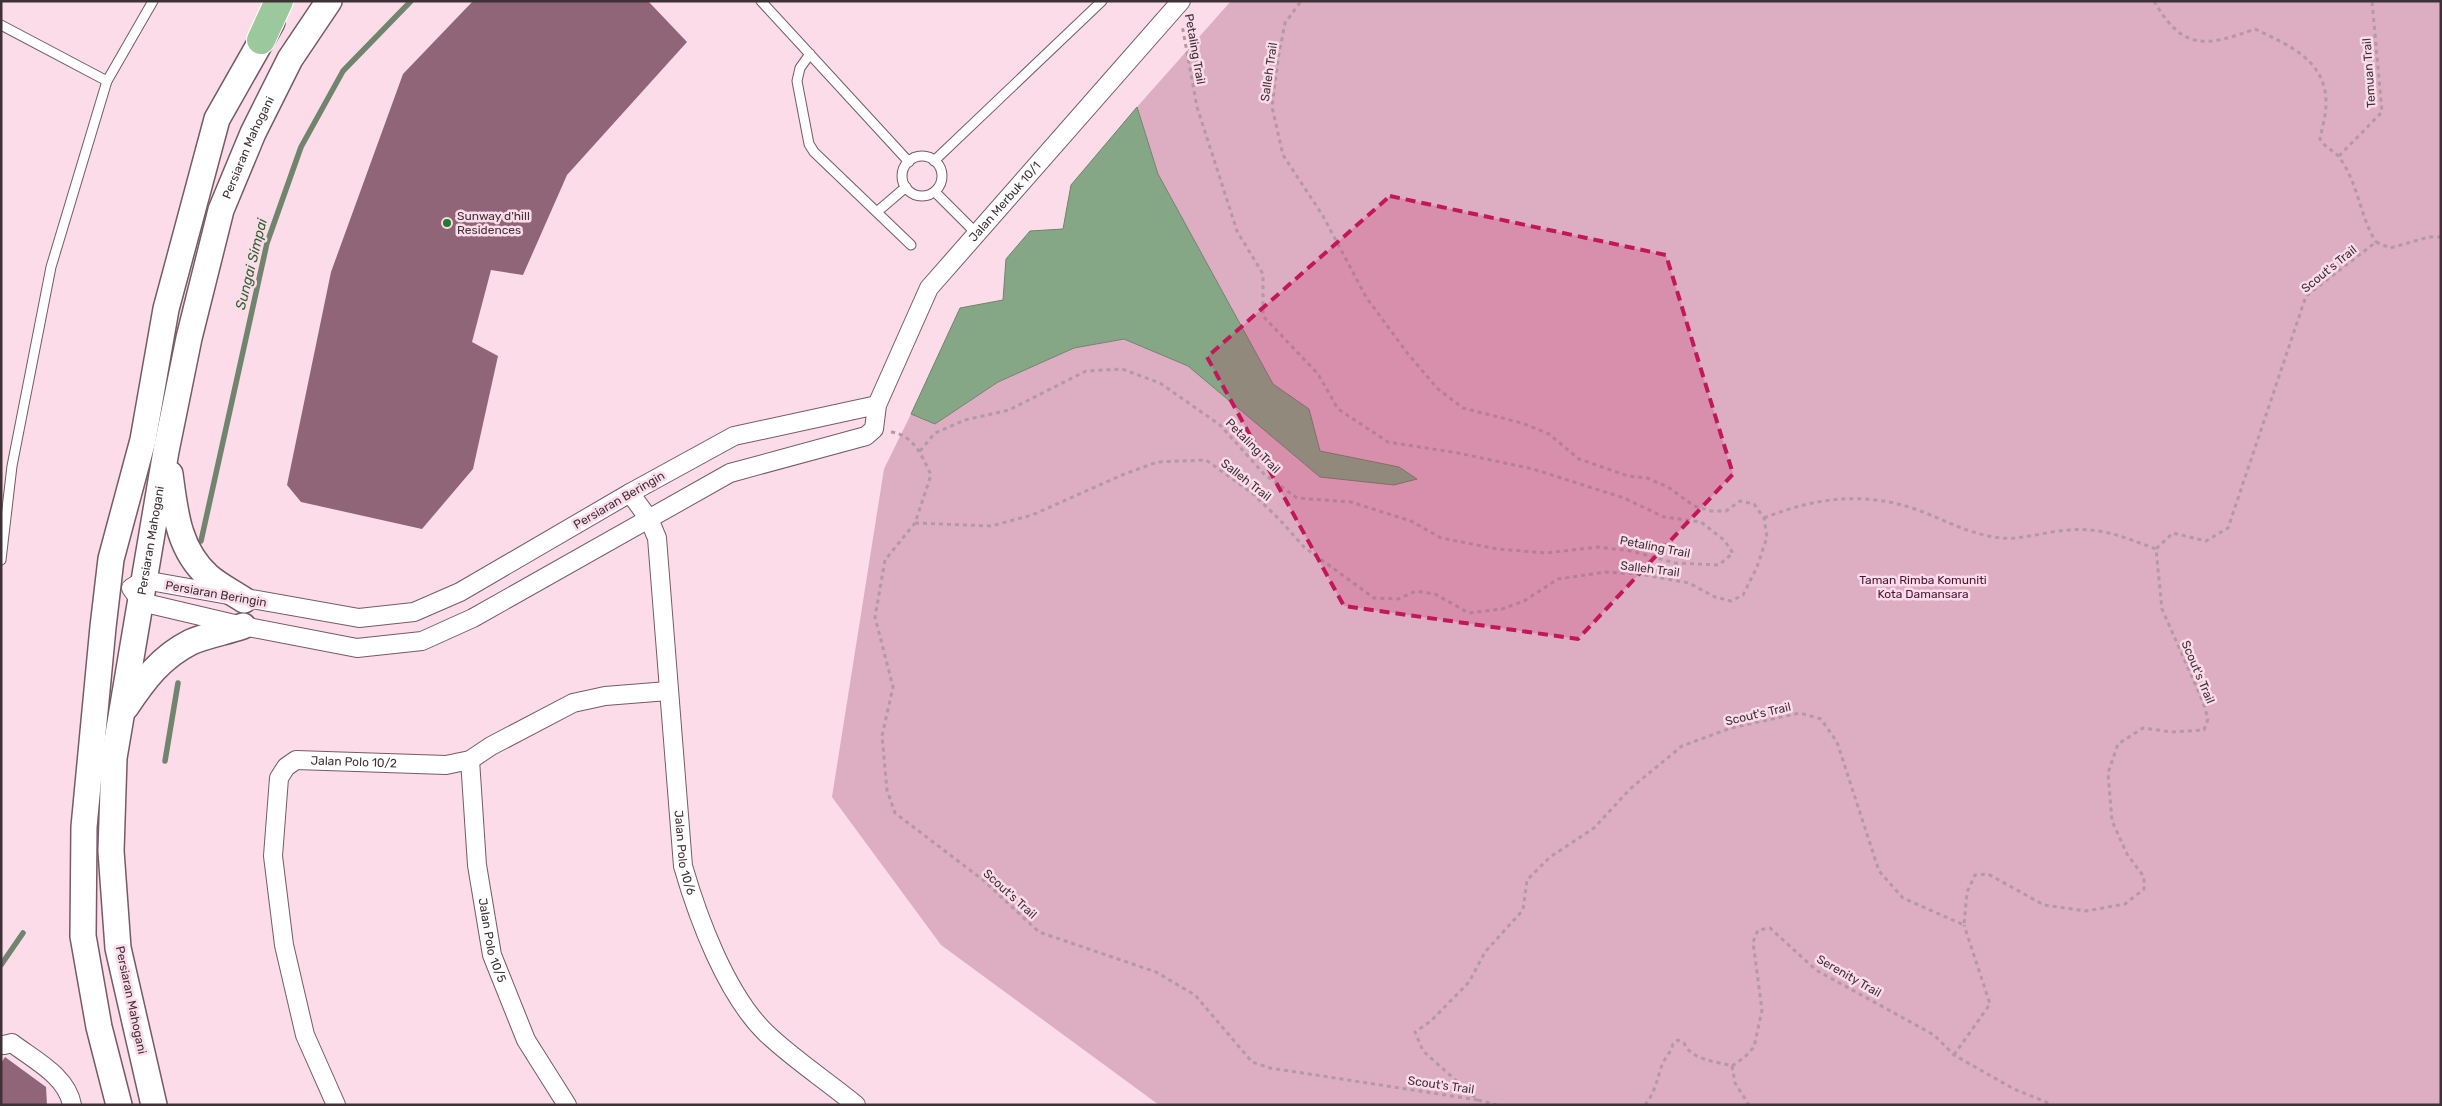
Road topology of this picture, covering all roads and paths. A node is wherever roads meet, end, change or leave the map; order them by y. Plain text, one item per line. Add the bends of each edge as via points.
1 (153, 1) edge
2 (279, 1) edge
3 (285, 1) edge
4 (329, 1) edge
5 (761, 1) edge
6 (1102, 1) edge
7 (1301, 1) edge
8 (2154, 1) edge
9 (2372, 1) edge
10 (1180, 3) edge
11 (1, 25) edge
12 (261, 40) junction
13 (810, 54) junction
14 (107, 81) junction
15 (2339, 156) junction
16 (934, 160) junction
17 (909, 162) junction
18 (906, 187) junction
19 (935, 192) junction
20 (878, 211) junction
21 (977, 234) junction
22 (2441, 237) edge
23 (2376, 242) junction
24 (911, 245) dead end
25 (877, 404) junction
26 (874, 429) junction
27 (143, 440) junction
28 (166, 451) junction
29 (920, 451) junction
30 (1, 464) edge
31 (12, 466) junction
32 (630, 493) junction
33 (1764, 518) junction
34 (649, 520) junction
35 (915, 523) junction
36 (2156, 549) junction
37 (1, 560) edge
38 (139, 590) junction
39 (244, 600) junction
40 (243, 626) junction
41 (668, 691) junction
42 (122, 712) junction
43 (93, 731) junction
44 (470, 760) junction
45 (1964, 925) junction
46 (3, 1047) edge
47 (1954, 1055) junction
48 (1732, 1066) junction
49 (1478, 1100) junction
50 (72, 1105) edge
51 (119, 1105) edge
52 (154, 1105) edge
53 (336, 1105) edge
54 (567, 1105) edge
55 (856, 1105) edge
56 (1496, 1105) edge
57 (1645, 1105) edge
58 (1749, 1105) edge
59 (2053, 1105) edge

1 - 14 lane
2 - 12 main road
3 - 12 main road
4 - 28 main road, Persiaran Mahogani via 290,59 253,133 221,210 189,338
5 - 13 lane
6 - 16 lane
7 - 33 path, Salleh Trail via 1285,24 1272,107 1283,155 1323,216 1366,297 1438,389 1463,408 1522,423 1549,434 1579,459 1628,476 1647,478 1668,487 1694,506 1726,511 1740,501 1754,504
8 - 15 path via 2165,21 2189,40 2224,41 2255,29 2293,47 2320,73 2326,104 2320,139 2327,149
9 - 15 path, Temuan Trail via 2382,112
10 - 21 street, Jalan Merbuk 10/1
10 - 29 path, Petaling Trail via 1197,107 1237,231 1263,274 1264,316 1318,374 1338,409 1388,442 1533,469 1624,498 1664,516 1701,522 1724,540 1733,553 1719,565 1676,563 1631,551 1598,547 1546,553 1498,548 1441,538 1411,521 1351,502 1297,498 1264,474 1220,425 1160,382 1122,369 1086,371 1009,410 965,420 935,432
11 - 14 lane
12 - 27 main road via 216,119 166,309
13 - 17 lane
13 - 20 lane via 800,68 797,81 808,144
14 - 31 lane via 51,268
15 - 23 path
16 - 17 lane via 921,156
16 - 19 lane via 942,176
17 - 18 lane via 902,174
18 - 19 lane via 916,195
18 - 20 lane
19 - 21 lane
20 - 24 lane
21 - 25 street, Jalan Merbuk 10/1 via 929,288
22 - 23 path via 2429,237 2390,248
23 - 36 path, Scout's Trail via 2306,296 2228,528 2206,541 2173,533
25 - 26 street, Jalan Merbuk 10/1
25 - 32 street, Persiaran Beringin via 734,436
26 - 29 path, Scout's Trail via 902,433
26 - 34 street, Persiaran Beringin via 866,436 730,472
27 - 38 main road via 144,478 132,551
27 - 43 main road via 111,559
28 - 38 main road, Persiaran Mahogani
28 - 39 main road via 178,527 186,547 208,576
29 - 35 path, Scout's Trail via 931,475
30 - 31 lane
31 - 37 lane
32 - 34 street, Jalan Polo 10/6
32 - 39 street, Persiaran Beringin via 460,592 414,612 359,618
33 - 35 path, Salleh Trail via 1767,537 1757,567 1743,595 1731,602 1689,583 1606,572 1558,578 1524,601 1502,609 1470,613 1435,594 1416,591 1398,599 1374,598 1304,547 1252,493 1206,460 1157,462 1032,514 991,526
33 - 36 path via 1813,501 1836,498 1885,501 1916,509 1959,529 2003,538 2069,530 2101,530
34 - 40 street, Persiaran Beringin via 473,618 422,641 358,648
34 - 41 street, Jalan Polo 10/6 via 657,538
35 - 49 path, Scout's Trail via 885,560 875,617 893,688 882,736 887,790 895,813 982,880 1040,932 1156,972 1195,995 1252,1062 1270,1068
36 - 45 path, Scout's Trail via 2162,610 2208,718 2204,730 2172,732 2143,728 2118,744 2108,773 2112,821 2127,854 2144,877 2144,889 2125,904 2086,911 2044,905 1988,874 1975,874 1967,892
38 - 39 street, Persiaran Beringin
38 - 40 street, Persiaran Beringin
38 - 42 main road, Persiaran Mahogani
38 - 43 main road
40 - 42 main road via 192,642 167,656 149,673
41 - 44 street, Jalan Polo 10/2 via 605,696 574,703
41 - 55 street, Jalan Polo 10/6 via 683,866 699,917 723,968 747,1009 766,1033
42 - 52 main road, Persiaran Mahogani via 114,758 111,851 118,948
43 - 51 main road via 84,827 83,936 99,1027
44 - 53 street, Jalan Polo 10/2 via 446,765 296,760 286,767 280,778 273,856 284,945 305,1035
44 - 54 street, Jalan Polo 10/5 via 476,865 492,955 526,1040
45 - 47 path via 1990,1004
45 - 49 path, Scout's Trail via 1903,898 1879,870 1837,742 1821,719 1800,713 1731,728 1682,746 1631,788 1594,828 1550,856 1527,880 1523,910 1486,952 1469,982 1432,1021 1415,1032 1423,1051
46 - 50 street via 12,1043 64,1084
47 - 48 path, Serenity Trail via 1934,1035 1816,970 1770,928 1758,930 1753,942 1762,1010 1754,1047
47 - 59 path, Serenity Trail via 2014,1089
48 - 57 path via 1698,1057 1678,1040 1672,1044 1652,1097
48 - 58 path via 1734,1083
49 - 56 path

